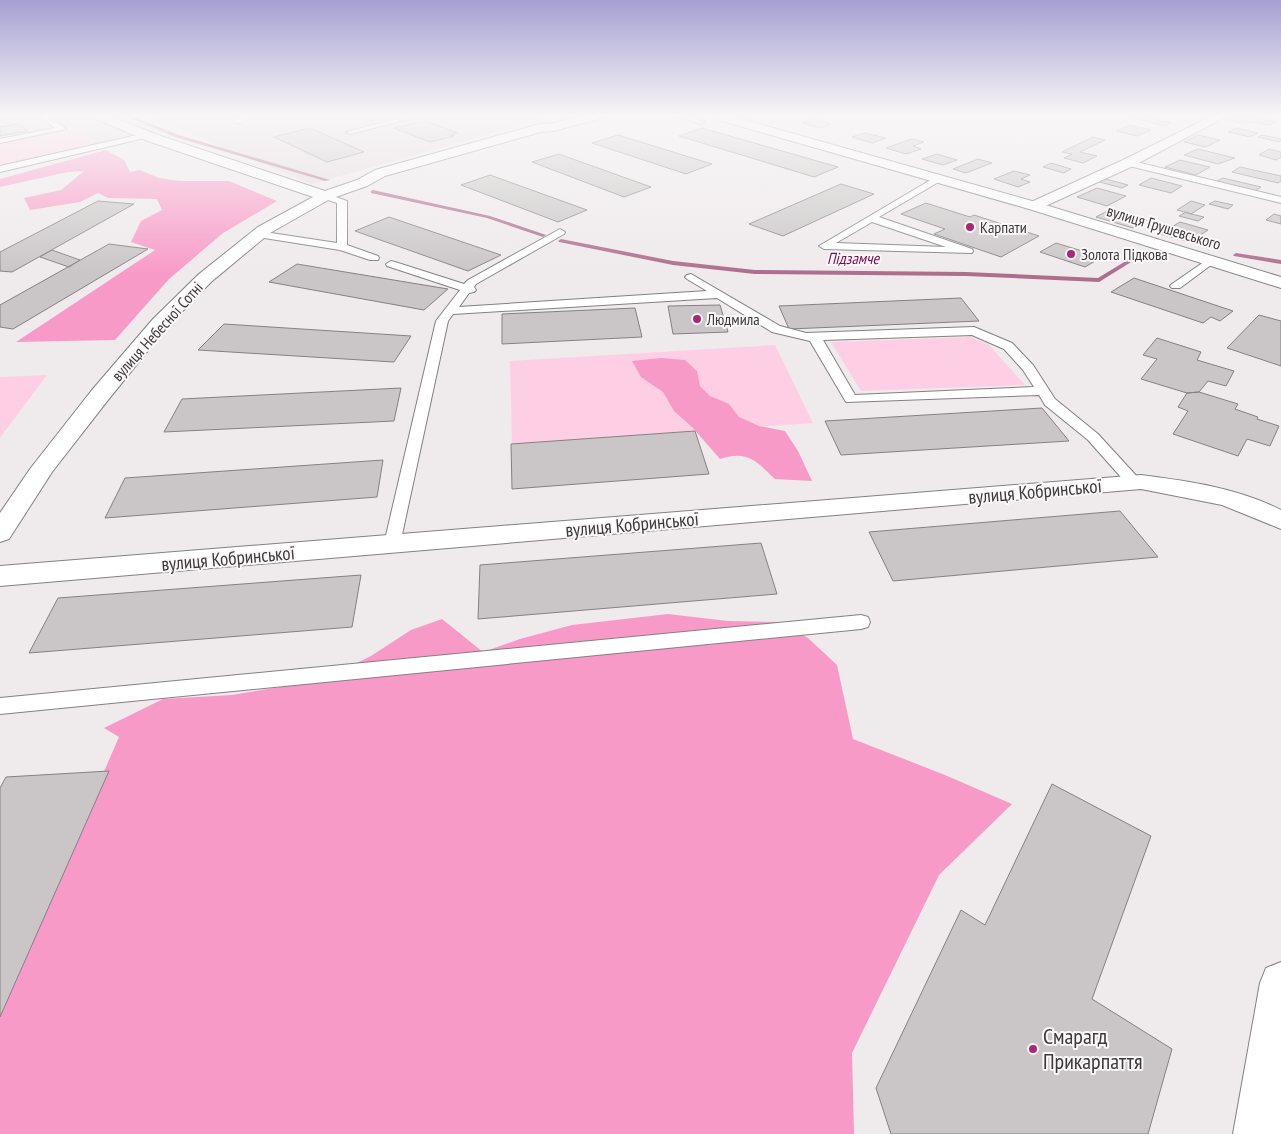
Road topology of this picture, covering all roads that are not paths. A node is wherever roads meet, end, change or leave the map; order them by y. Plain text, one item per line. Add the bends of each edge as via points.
1 (246, 169) edge
2 (426, 169) edge
3 (907, 169) edge
4 (1115, 169) edge
5 (1152, 169) edge
6 (939, 178) junction
7 (325, 196) junction
8 (1281, 200) edge
9 (1034, 206) junction
10 (871, 218) junction
11 (560, 232) dead end
12 (258, 234) junction
13 (342, 247) junction
14 (374, 258) dead end
15 (1211, 260) junction
16 (391, 264) dead end
17 (691, 277) dead end
18 (1281, 283) edge
19 (1176, 286) dead end
20 (468, 290) junction
21 (720, 294) junction
22 (449, 311) junction
23 (814, 336) junction
24 (1043, 391) junction
25 (1134, 482) junction
26 (1274, 514) edge
27 (0, 533) edge
28 (392, 544) junction
29 (0, 576) edge
30 (861, 622) dead end
31 (0, 706) edge
32 (1281, 983) edge
33 (1257, 1134) edge

1 - 7 street
2 - 7 street, вулиця Небесної Сотні via 362,183
3 - 6 street, вулиця Грушевського
4 - 9 street
5 - 8 lane
6 - 9 street, вулиця Грушевського
6 - 10 lane
7 - 12 street, вулиця Небесної Сотні
7 - 13 lane via 342,201
9 - 15 street, вулиця Грушевського
10 - 10 lane via 824,246 968,251 889,224
11 - 20 lane via 472,282
12 - 13 lane
12 - 27 street, вулиця Небесної Сотні via 205,278 160,323 42,469
13 - 14 lane
15 - 18 street, вулиця Грушевського
15 - 19 lane
16 - 20 lane
17 - 21 lane
20 - 22 lane
21 - 22 lane
21 - 23 lane via 776,329
22 - 28 lane via 442,321
23 - 24 lane via 974,332 1008,346
23 - 24 lane via 851,399
24 - 25 lane via 1050,402 1093,437
25 - 26 street, вулиця Кобринської via 1194,489
25 - 28 street, вулиця Кобринської
28 - 29 street, вулиця Кобринської
30 - 31 lane
32 - 33 street

